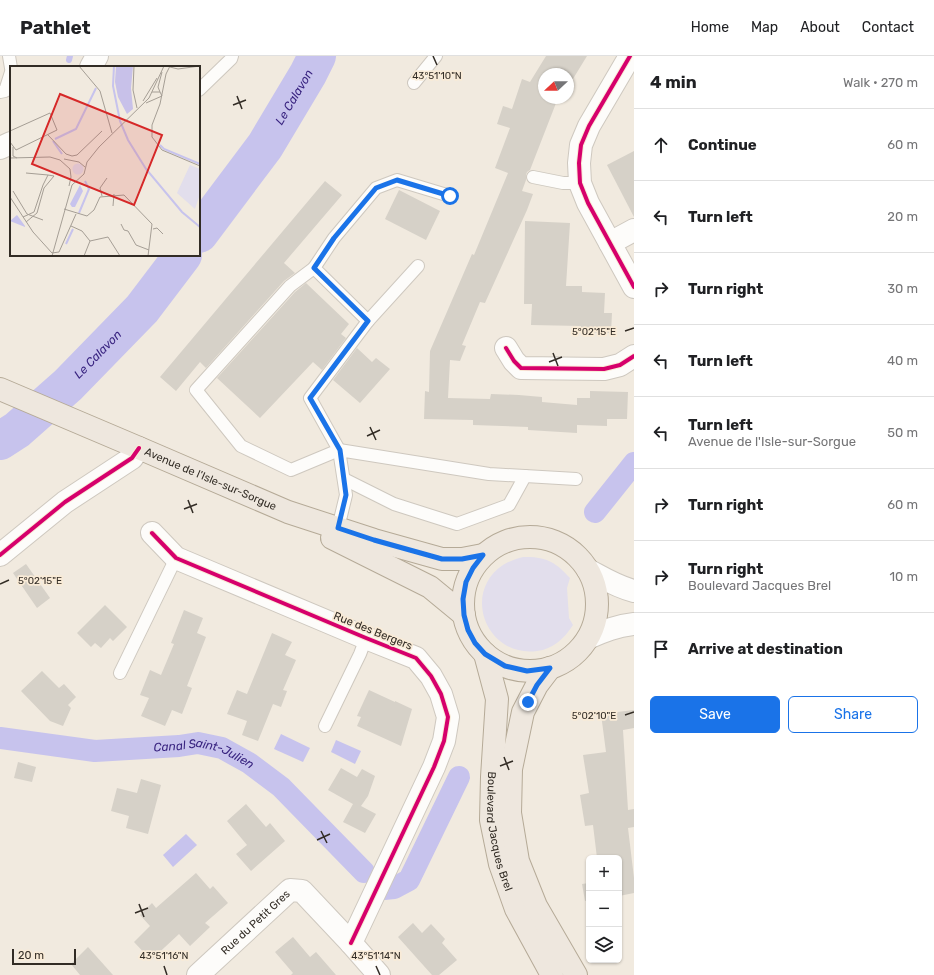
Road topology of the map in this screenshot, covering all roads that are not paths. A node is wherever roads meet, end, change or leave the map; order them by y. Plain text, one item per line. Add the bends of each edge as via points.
1 (5, 56) edge
2 (9, 56) edge
3 (97, 56) edge
4 (232, 56) edge
5 (436, 56) edge
6 (630, 56) edge
7 (0, 58) edge
8 (11, 66) edge
9 (92, 66) edge
10 (10, 75) edge
11 (414, 83) dead end
12 (200, 89) edge
13 (0, 92) edge
14 (533, 178) dead end
15 (580, 182) junction
16 (450, 196) dead end
17 (634, 230) edge
18 (610, 243) junction
19 (418, 266) dead end
20 (314, 268) junction
21 (634, 287) edge
22 (368, 321) junction
23 (506, 348) dead end
24 (634, 356) edge
25 (0, 390) edge
26 (133, 446) junction
27 (340, 450) junction
28 (525, 476) junction
29 (344, 479) junction
30 (576, 480) dead end
31 (288, 512) junction
32 (338, 528) junction
33 (152, 533) dead end
34 (0, 555) edge
35 (483, 555) junction
36 (176, 558) junction
37 (588, 570) junction
38 (634, 591) edge
39 (464, 615) junction
40 (634, 624) edge
41 (366, 638) junction
42 (588, 638) junction
43 (485, 654) junction
44 (550, 668) junction
45 (120, 673) dead end
46 (325, 726) dead end
47 (351, 943) junction
48 (198, 975) edge
49 (379, 975) edge
50 (552, 975) edge
51 (576, 975) edge

1 - 7 lane
2 - 8 lane
3 - 9 street
4 - 12 lane
5 - 11 lane
6 - 15 street via 589,126 581,145
10 - 13 lane via 5,91
14 - 15 lane via 564,183
15 - 18 street via 588,203
16 - 20 lane via 397,180 376,188 334,238
17 - 18 street
18 - 21 street
19 - 22 lane
20 - 22 lane
20 - 27 lane via 290,286 196,390 241,446 291,470
22 - 27 lane via 310,398
23 - 24 street via 521,368 604,370 620,365
25 - 26 main road, Avenue de l'Isle-sur-Sorgue
26 - 31 main road, Avenue de l'Isle-sur-Sorgue
26 - 34 street via 132,458 65,502
27 - 28 lane via 489,474
27 - 29 lane
28 - 29 lane via 509,505 457,524 394,504
28 - 30 lane
29 - 32 lane via 346,495
31 - 32 main road, Avenue de l'Isle-sur-Sorgue
31 - 39 main road, Avenue de l'Isle-sur-Sorgue via 430,587
32 - 35 main road, Avenue de l'Isle-sur-Sorgue via 442,559
33 - 36 street, Rue des Bergers
35 - 37 main road via 497,544 513,538 531,536 564,545 578,556
35 - 39 main road via 466,582
36 - 41 street, Rue des Bergers
36 - 45 lane
37 - 38 street
37 - 42 main road via 596,592 596,616
39 - 43 main road via 471,636
40 - 42 street via 609,629
41 - 46 lane
41 - 47 street, Rue des Bergers via 416,658 432,676 448,717 444,741 434,767
42 - 44 main road via 574,655
43 - 44 main road via 505,666 527,671
43 - 50 main road, Boulevard Jacques Brel via 498,699 491,820 500,864 516,910
44 - 51 main road, Boulevard Jacques Brel via 537,685 523,712 511,769 510,813 518,861 528,887 536,906
47 - 48 street, Rue du Petit Gres via 302,891 290,890
47 - 49 street, Rue du Petit Gres

